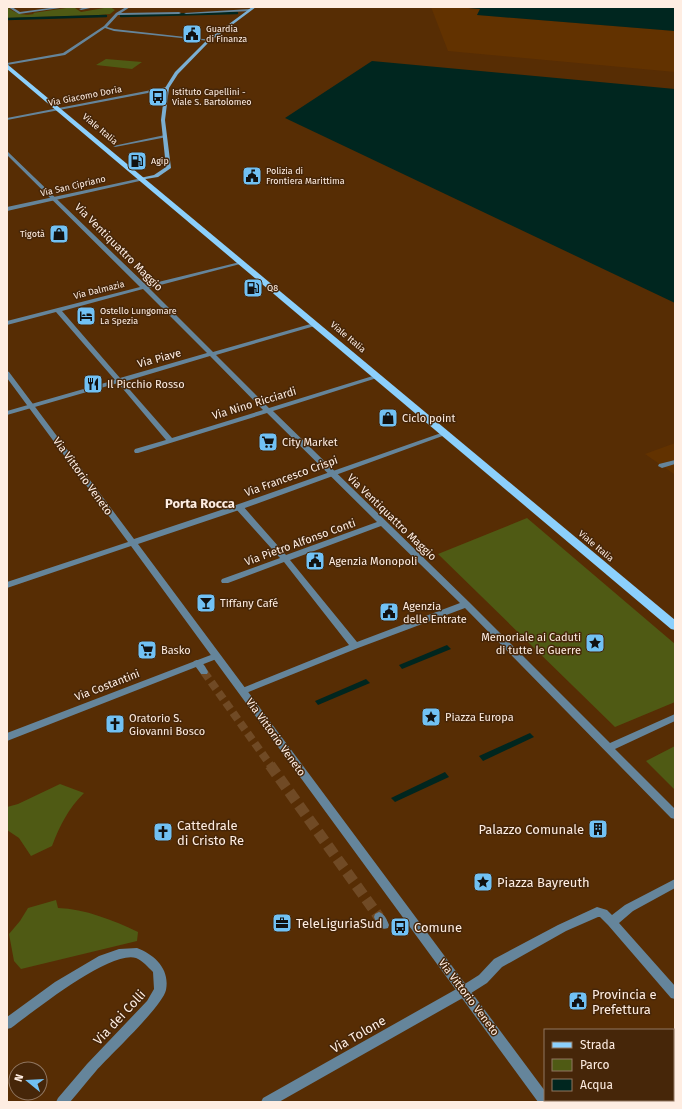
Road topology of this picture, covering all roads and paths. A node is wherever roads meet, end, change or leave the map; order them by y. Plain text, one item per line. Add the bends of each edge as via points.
1 (10, 7) edge
2 (65, 7) edge
3 (93, 7) edge
4 (119, 7) edge
5 (254, 7) edge
6 (126, 8) edge
7 (81, 9) dead end
8 (250, 10) junction
9 (179, 13) dead end
10 (186, 13) dead end
11 (117, 14) junction
12 (105, 18) dead end
13 (113, 19) junction
14 (105, 27) junction
15 (210, 40) junction
16 (7, 65) edge
17 (167, 88) junction
18 (59, 110) junction
19 (7, 119) edge
20 (165, 136) junction
21 (115, 146) dead end
22 (7, 152) edge
23 (142, 179) junction
24 (55, 199) junction
25 (7, 209) edge
26 (242, 262) junction
27 (144, 288) junction
28 (58, 310) junction
29 (7, 323) edge
30 (316, 324) junction
31 (212, 355) junction
32 (7, 373) edge
33 (378, 376) junction
34 (119, 381) junction
35 (32, 406) junction
36 (267, 410) junction
37 (7, 413) edge
38 (446, 433) junction
39 (171, 441) junction
40 (138, 451) dead end
41 (675, 462) edge
42 (662, 466) dead end
43 (331, 473) junction
44 (239, 507) junction
45 (382, 523) junction
46 (133, 543) junction
47 (286, 560) junction
48 (225, 581) dead end
49 (7, 586) edge
50 (466, 604) junction
51 (675, 626) edge
52 (355, 646) junction
53 (216, 656) junction
54 (197, 663) junction
55 (204, 672) tunnel mouth
56 (243, 691) junction
57 (675, 717) edge
58 (7, 737) edge
59 (608, 748) junction
60 (675, 815) edge
61 (675, 882) edge
62 (612, 922) junction
63 (464, 991) junction
64 (675, 994) edge
65 (7, 1024) edge
66 (544, 1099) edge
67 (62, 1102) edge
68 (266, 1102) edge

1 - 2 street via 20,14
3 - 7 street
4 - 6 street
5 - 8 main road
6 - 11 street, Viale Italia
8 - 10 street
8 - 15 main road
9 - 11 street
11 - 13 street, Viale Italia
12 - 13 street
13 - 14 street, Viale Italia
14 - 15 street
14 - 16 street, Viale Italia via 64,54
15 - 17 main road via 176,73
16 - 18 main road, Viale Italia
17 - 18 street, Via Giacomo Doria
17 - 20 main road via 163,120
18 - 19 street, Via Giacomo Doria
18 - 23 main road, Viale Italia
20 - 21 street
20 - 23 main road via 169,168 156,176
22 - 24 street, Via Ventiquattro Maggio
23 - 24 street, Via San Cipriano
23 - 26 main road, Viale Italia
24 - 25 street, Via San Cipriano
24 - 27 street, Via Ventiquattro Maggio
26 - 27 street, Via Dalmazia
26 - 30 main road, Viale Italia
27 - 28 street, Via Dalmazia
27 - 31 street, Via Ventiquattro Maggio
28 - 29 street, Via Dalmazia
28 - 34 street
30 - 31 street, Via Piave
30 - 33 main road, Viale Italia
31 - 34 street, Via Piave
31 - 36 street, Via Ventiquattro Maggio
32 - 35 street, Via Vittorio Veneto
33 - 36 street, Via Nino Ricciardi
33 - 38 main road, Viale Italia
34 - 35 street, Via Piave
34 - 39 street
35 - 37 street, Via Piave
35 - 46 street, Via Vittorio Veneto
36 - 39 street, Via Nino Ricciardi
36 - 43 street, Via Ventiquattro Maggio
38 - 43 street, Via Francesco Crispi
38 - 51 main road, Viale Italia
39 - 40 street, Via Nino Ricciardi
41 - 42 street
43 - 44 street, Via Francesco Crispi
43 - 45 street, Via Ventiquattro Maggio
44 - 46 street, Via Francesco Crispi
44 - 47 street
45 - 47 street, Via Pietro Alfonso Conti
45 - 50 street, Via Ventiquattro Maggio
46 - 49 street, Via Francesco Crispi
46 - 53 street, Via Vittorio Veneto
47 - 48 street, Via Pietro Alfonso Conti
47 - 52 street
50 - 52 street
50 - 59 street, Via Ventiquattro Maggio
52 - 56 street
53 - 54 street, Via Costantini
53 - 56 street, Via Vittorio Veneto
54 - 55 street
54 - 58 street, Via Costantini
56 - 63 street, Via Vittorio Veneto
57 - 59 street
59 - 60 street, Via Ventiquattro Maggio
61 - 62 street via 629,908
62 - 63 street, Via Tolone via 604,913 597,912 562,928 498,963 483,979
62 - 64 street
63 - 66 street, Via Vittorio Veneto
63 - 68 street, Via Tolone
65 - 67 street, Via dei Colli via 60,986 103,960 120,954 137,954 158,969 160,990 151,1005

